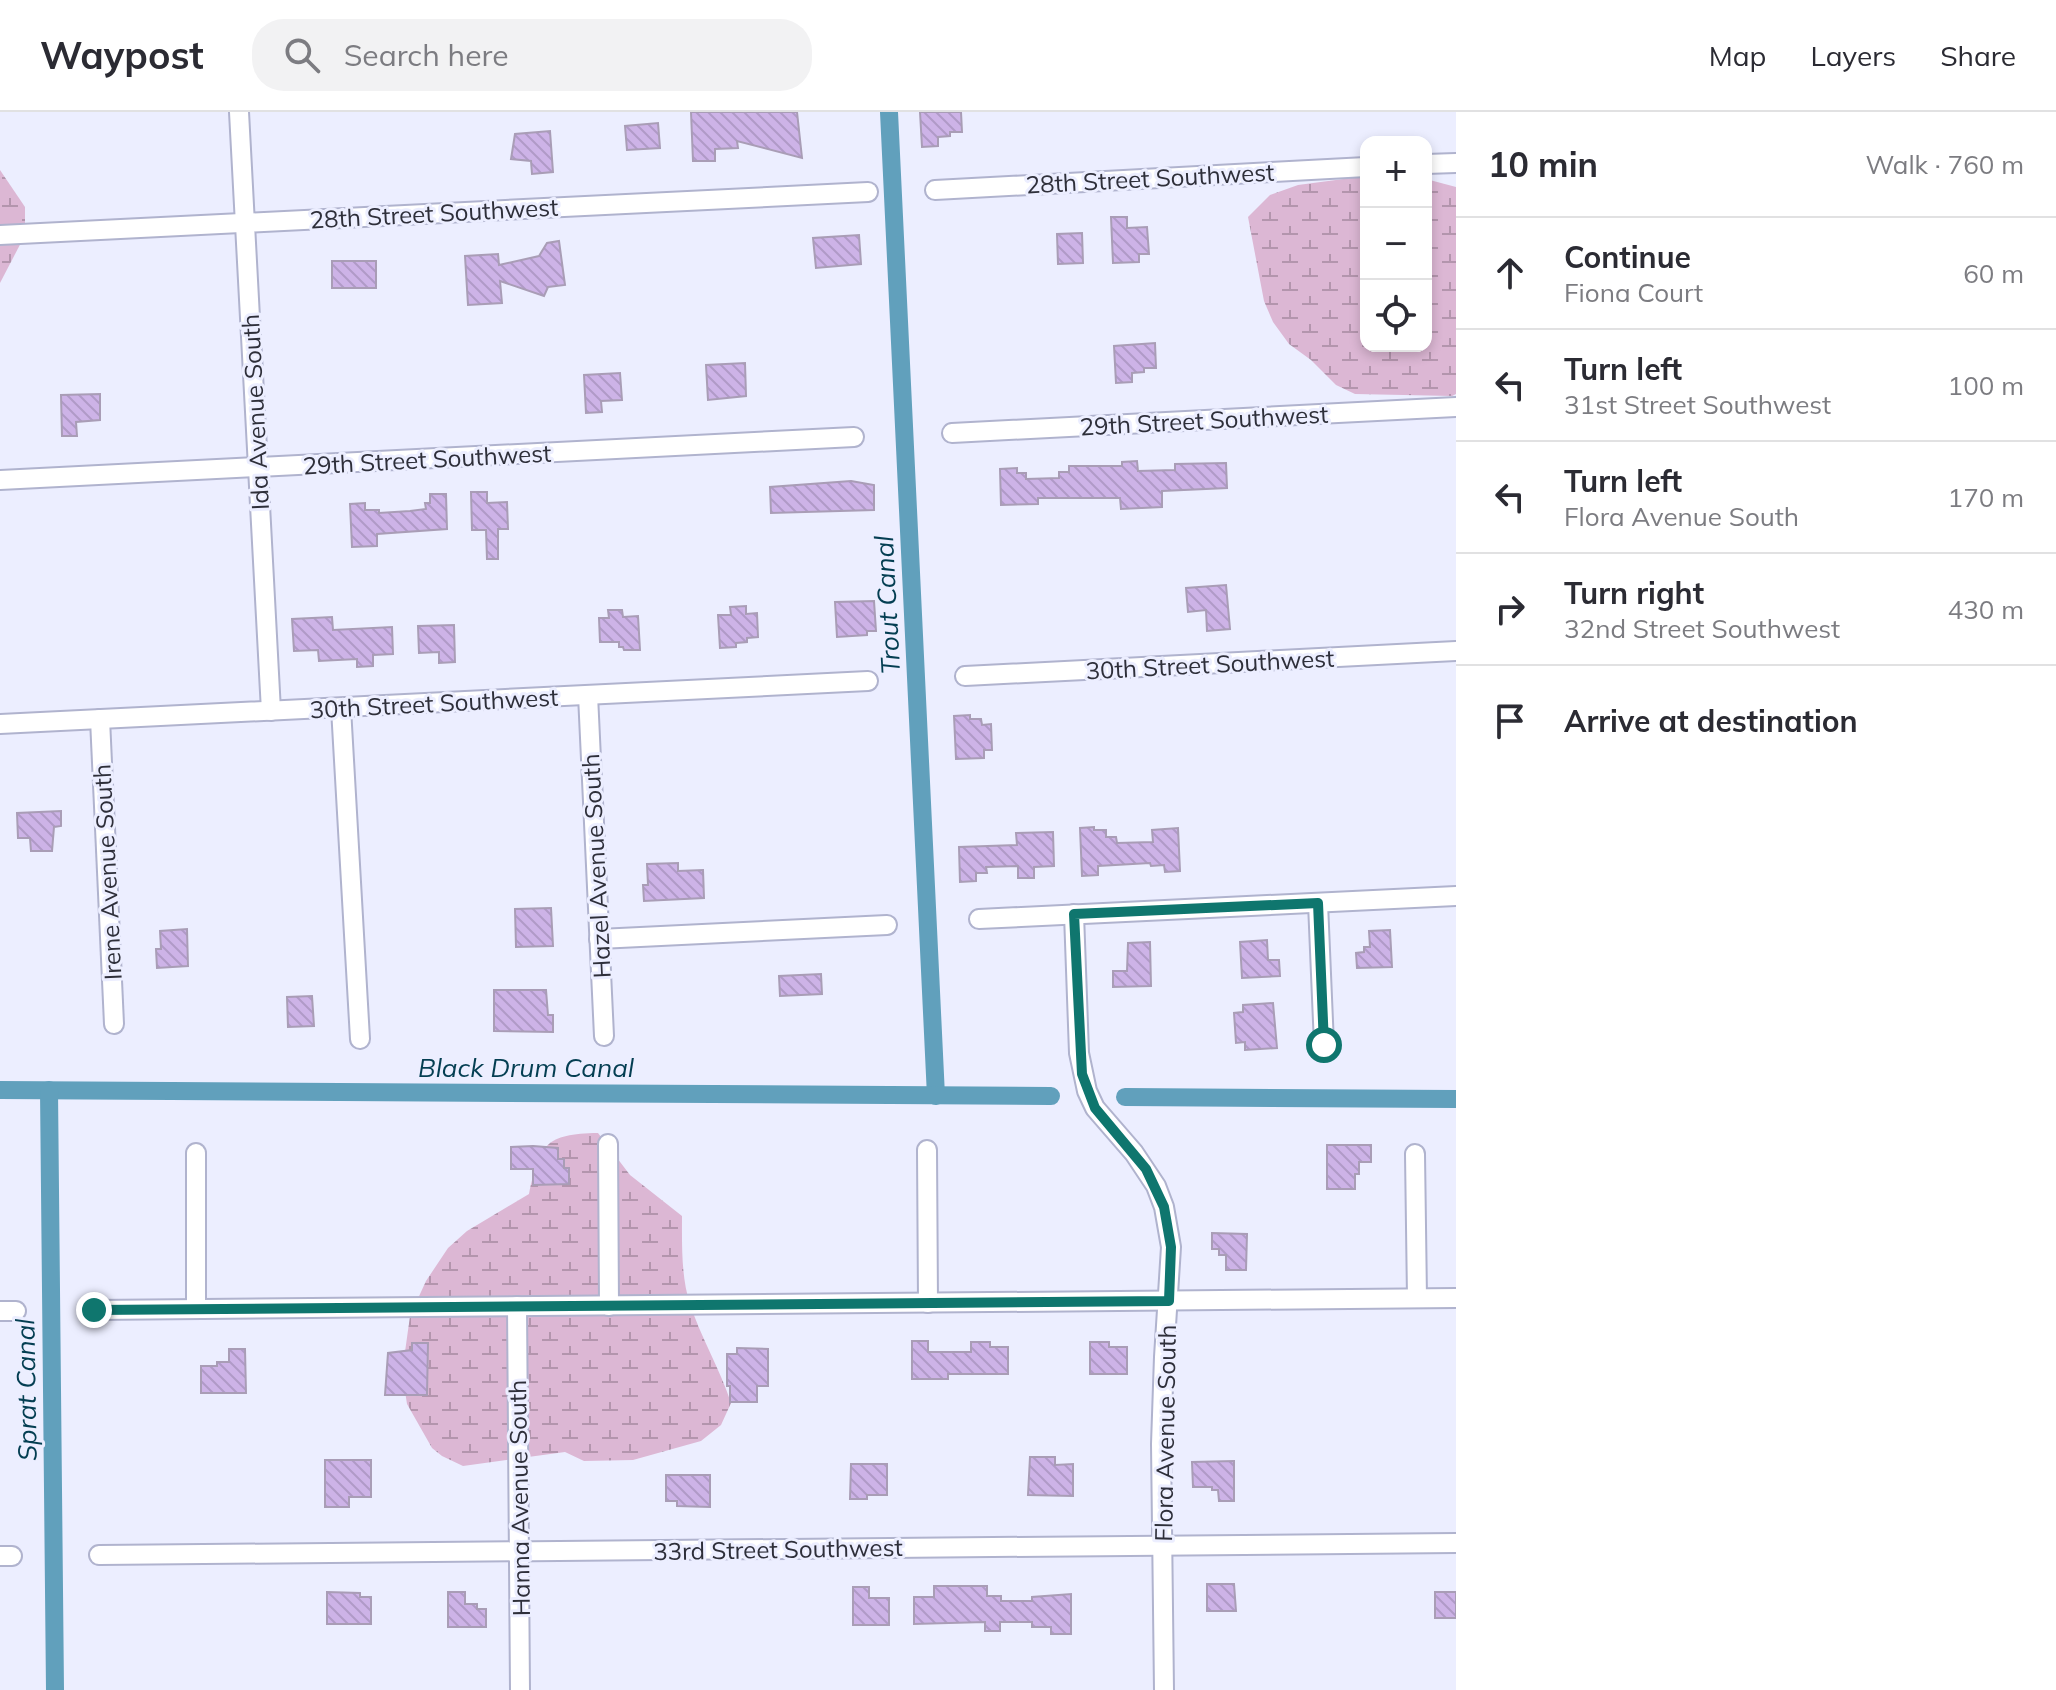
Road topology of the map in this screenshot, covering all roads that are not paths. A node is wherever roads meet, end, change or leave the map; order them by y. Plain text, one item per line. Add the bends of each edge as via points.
1 (239, 112) edge
2 (1456, 163) edge
3 (1432, 164) edge
4 (1360, 167) edge
5 (935, 190) dead end
6 (868, 192) dead end
7 (245, 223) junction
8 (0, 235) edge
9 (1456, 407) edge
10 (952, 433) dead end
11 (854, 437) dead end
12 (257, 467) junction
13 (0, 480) edge
14 (1456, 651) edge
15 (965, 676) dead end
16 (868, 681) dead end
17 (588, 695) junction
18 (341, 708) junction
19 (271, 711) junction
20 (100, 719) junction
21 (0, 724) edge
22 (1456, 896) edge
23 (1318, 903) junction
24 (1074, 914) junction
25 (979, 919) dead end
26 (887, 925) dead end
27 (599, 939) junction
28 (114, 1024) dead end
29 (604, 1036) dead end
30 (360, 1039) dead end
31 (1324, 1045) dead end
32 (608, 1144) dead end
33 (927, 1150) dead end
34 (196, 1153) dead end
35 (1415, 1154) dead end
36 (1417, 1298) junction
37 (1456, 1298) edge
38 (1169, 1301) junction
39 (928, 1303) junction
40 (517, 1306) junction
41 (609, 1306) junction
42 (196, 1309) junction
43 (94, 1310) dead end
44 (1456, 1543) edge
45 (1163, 1545) junction
46 (519, 1551) junction
47 (99, 1555) dead end
48 (520, 1690) edge
49 (1164, 1690) edge

1 - 7 street, Ida Avenue South
2 - 3 street
4 - 5 street, 28th Street Southwest
6 - 7 street, 28th Street Southwest
7 - 8 street, 28th Street Southwest
7 - 12 street, Ida Avenue South
9 - 10 street, 29th Street Southwest
11 - 12 street, 29th Street Southwest
12 - 13 street, 29th Street Southwest
12 - 19 street, Ida Avenue South
14 - 15 street, 30th Street Southwest
16 - 17 street, 30th Street Southwest
17 - 18 street, 30th Street Southwest
17 - 27 street, Hazel Avenue South
18 - 19 street, 30th Street Southwest
18 - 30 street
19 - 20 street, 30th Street Southwest
20 - 21 street, 30th Street Southwest
20 - 28 street, Irene Avenue South
22 - 23 street
23 - 24 street
23 - 31 street
24 - 25 street
24 - 38 street, Flora Avenue South via 1082,1074 1095,1108 1146,1169 1164,1207 1171,1247
26 - 27 street
27 - 29 street, Hazel Avenue South
32 - 41 street
33 - 39 street
34 - 42 street
35 - 36 street
36 - 37 street
36 - 38 street
38 - 39 street
38 - 45 street, Flora Avenue South
39 - 41 street
40 - 41 street
40 - 42 street
40 - 46 street, Hanna Avenue South
42 - 43 street
44 - 45 street, 33rd Street Southwest
45 - 46 street, 33rd Street Southwest
45 - 49 street, Flora Avenue South
46 - 47 street, 33rd Street Southwest
46 - 48 street, Hanna Avenue South

